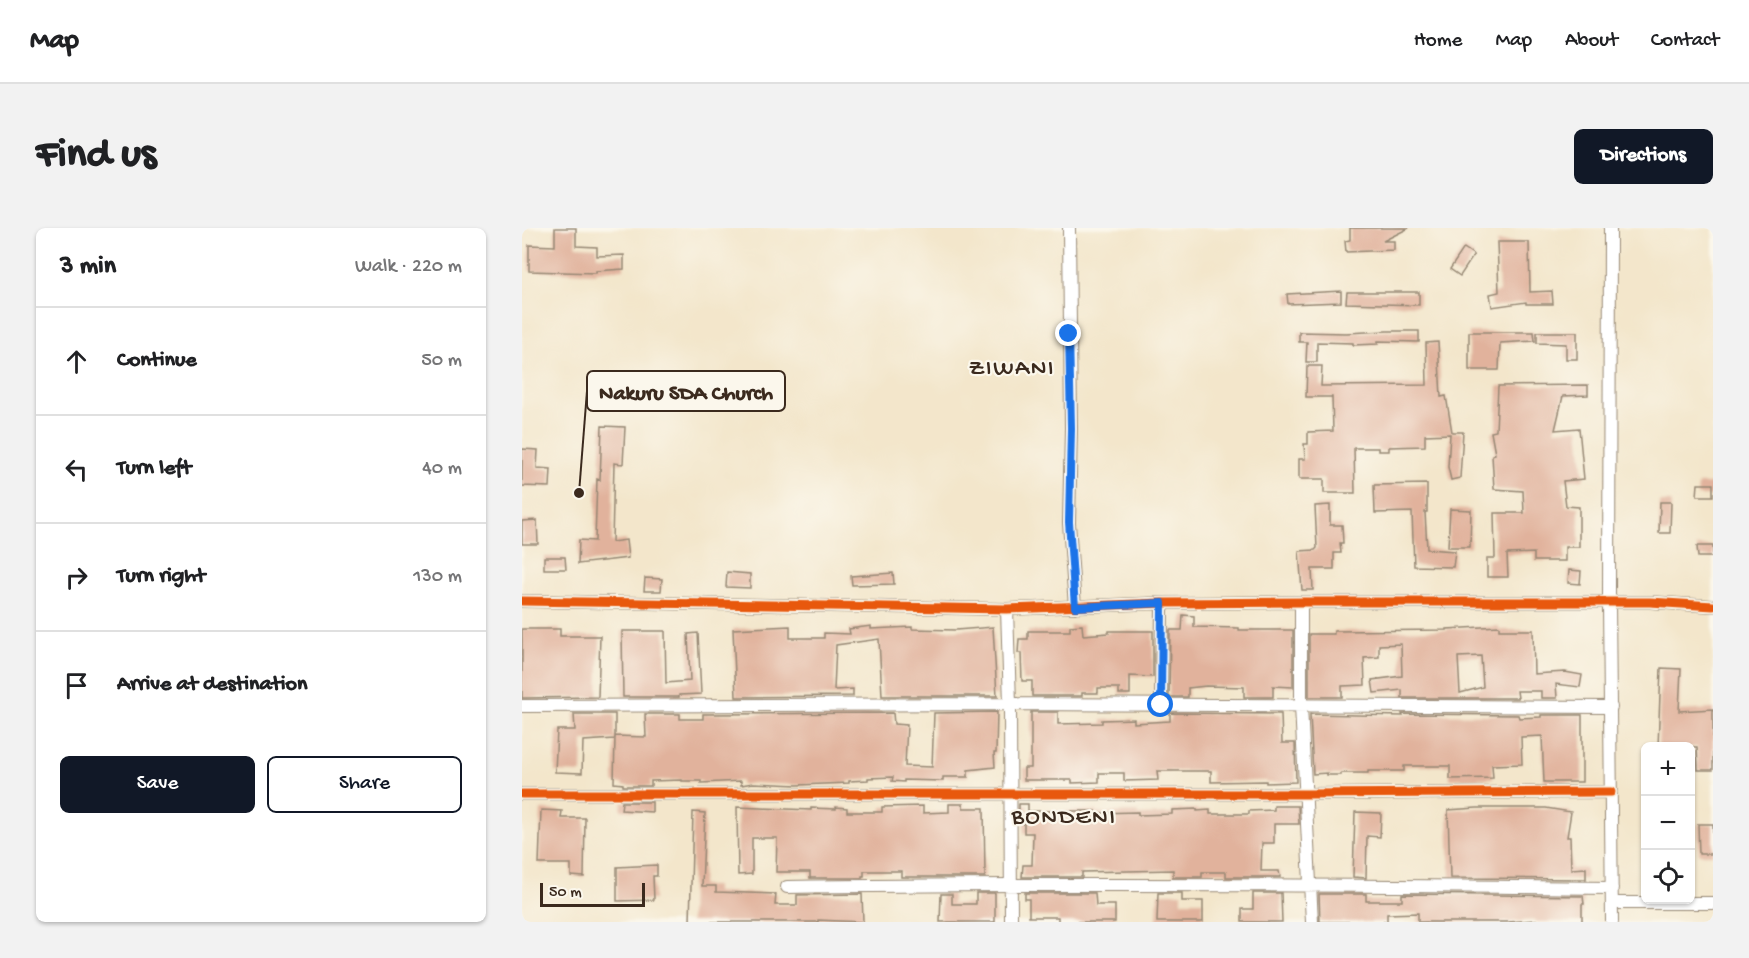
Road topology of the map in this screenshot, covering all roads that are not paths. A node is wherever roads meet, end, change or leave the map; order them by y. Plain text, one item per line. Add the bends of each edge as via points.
1 (1069, 228) edge
2 (1610, 228) edge
3 (522, 601) edge
4 (1301, 602) junction
5 (1609, 602) junction
6 (1162, 603) junction
7 (1713, 606) edge
8 (1075, 607) junction
9 (1007, 609) junction
10 (1010, 704) junction
11 (1161, 705) junction
12 (522, 706) edge
13 (1301, 706) junction
14 (1611, 707) junction
15 (1611, 792) junction
16 (522, 794) edge
17 (1009, 794) junction
18 (1306, 794) junction
19 (1010, 884) junction
20 (1310, 884) junction
21 (787, 887) dead end
22 (1612, 888) junction
23 (1612, 903) junction
24 (1713, 903) edge
25 (1011, 922) edge
26 (1312, 922) edge
27 (1612, 922) edge

1 - 8 street via 1069,522
2 - 5 street
3 - 9 street
4 - 5 street
4 - 6 street
4 - 13 street
5 - 7 street
5 - 14 street
6 - 8 street
6 - 11 street
8 - 9 street
9 - 10 street
10 - 11 street
10 - 12 street
10 - 17 street
11 - 13 street
13 - 14 street
13 - 18 street
14 - 15 street
15 - 18 street
15 - 22 street
16 - 17 street
17 - 18 street
17 - 19 street
18 - 20 street
19 - 20 street
19 - 21 street
19 - 25 street
20 - 22 street
20 - 26 street
22 - 23 street
23 - 24 street
23 - 27 street

